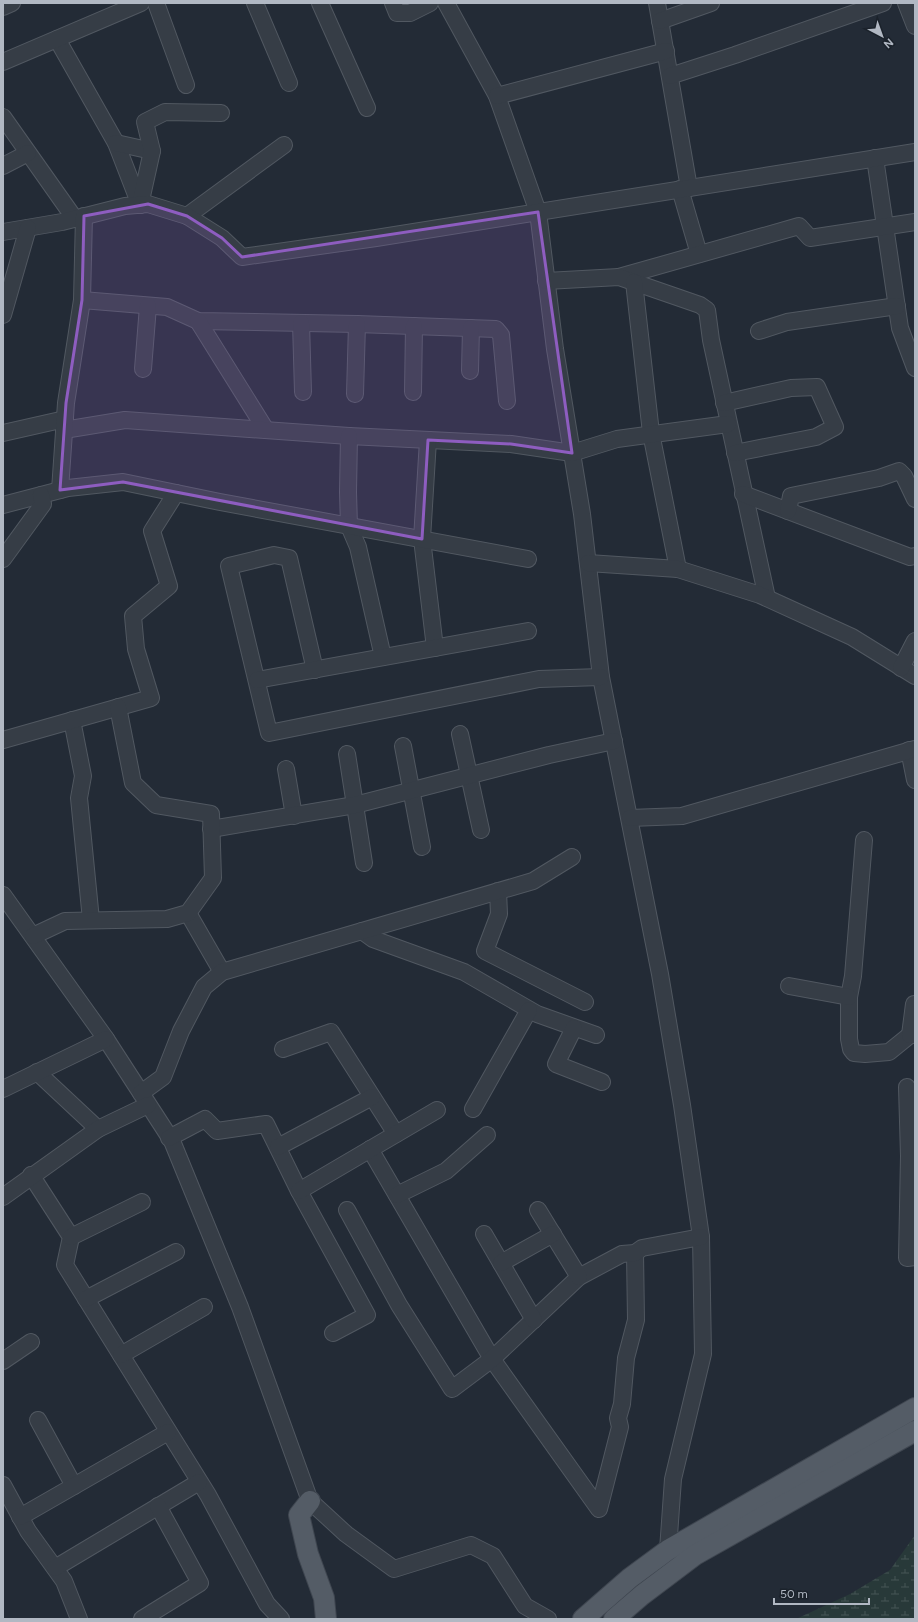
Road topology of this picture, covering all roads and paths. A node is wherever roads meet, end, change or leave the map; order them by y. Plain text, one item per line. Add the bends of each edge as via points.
1 (12, 3) edge
2 (141, 3) edge
3 (156, 3) edge
4 (255, 3) edge
5 (320, 3) edge
6 (393, 3) edge
7 (430, 3) edge
8 (446, 3) edge
9 (657, 3) edge
10 (711, 3) edge
11 (883, 3) edge
12 (906, 3) edge
13 (3, 7) edge
14 (660, 21) junction
15 (915, 26) edge
16 (57, 39) junction
17 (666, 51) junction
18 (3, 62) edge
19 (670, 76) junction
20 (289, 83) dead end
21 (186, 85) dead end
22 (497, 96) junction
23 (367, 108) dead end
24 (221, 112) dead end
25 (3, 117) edge
26 (116, 143) junction
27 (284, 145) dead end
28 (152, 151) junction
29 (915, 152) edge
30 (28, 153) junction
31 (875, 158) junction
32 (3, 166) edge
33 (685, 188) junction
34 (140, 205) junction
35 (538, 212) junction
36 (188, 216) junction
37 (80, 217) junction
38 (915, 222) edge
39 (885, 226) junction
40 (28, 228) junction
41 (3, 232) edge
42 (699, 254) junction
43 (626, 280) junction
44 (546, 281) junction
45 (82, 300) junction
46 (148, 306) junction
47 (897, 306) junction
48 (3, 315) edge
49 (198, 321) junction
50 (301, 323) junction
51 (357, 324) junction
52 (414, 326) junction
53 (471, 328) junction
54 (759, 331) dead end
55 (915, 368) edge
56 (143, 369) dead end
57 (470, 371) dead end
58 (303, 392) dead end
59 (413, 392) dead end
60 (355, 394) dead end
61 (507, 401) dead end
62 (724, 403) junction
63 (65, 424) junction
64 (728, 424) junction
65 (266, 430) junction
66 (651, 433) junction
67 (3, 434) edge
68 (350, 436) junction
69 (428, 440) junction
70 (572, 453) junction
71 (735, 453) junction
72 (60, 490) junction
73 (176, 493) junction
74 (743, 494) junction
75 (41, 495) junction
76 (915, 499) edge
77 (3, 505) edge
78 (788, 511) junction
79 (350, 526) junction
80 (422, 539) junction
81 (915, 556) edge
82 (3, 559) edge
83 (528, 559) dead end
84 (588, 563) junction
85 (678, 569) junction
86 (767, 598) junction
87 (528, 631) dead end
88 (915, 640) edge
89 (435, 648) junction
90 (383, 657) junction
91 (901, 668) junction
92 (315, 670) junction
93 (915, 676) edge
94 (601, 677) junction
95 (257, 680) junction
96 (118, 707) junction
97 (72, 720) junction
98 (460, 734) dead end
99 (3, 740) edge
100 (614, 741) junction
101 (403, 746) dead end
102 (912, 750) edge
103 (347, 754) dead end
104 (286, 769) dead end
105 (469, 776) junction
106 (915, 780) edge
107 (411, 791) junction
108 (355, 805) junction
109 (294, 816) junction
110 (630, 818) junction
111 (211, 830) junction
112 (481, 830) dead end
113 (864, 840) dead end
114 (422, 847) dead end
115 (572, 857) dead end
116 (364, 863) dead end
117 (498, 891) junction
118 (3, 895) edge
119 (188, 913) junction
120 (91, 920) junction
121 (362, 931) junction
122 (33, 936) junction
123 (222, 972) junction
124 (789, 986) dead end
125 (849, 997) junction
126 (915, 1000) edge
127 (586, 1002) dead end
128 (529, 1010) junction
129 (574, 1028) junction
130 (913, 1035) edge
131 (596, 1036) dead end
132 (106, 1039) junction
133 (283, 1049) dead end
134 (37, 1072) junction
135 (602, 1082) dead end
136 (907, 1087) dead end
137 (3, 1089) edge
138 (372, 1097) junction
139 (144, 1099) junction
140 (473, 1109) dead end
141 (437, 1110) dead end
142 (98, 1129) junction
143 (396, 1134) junction
144 (487, 1135) dead end
145 (169, 1138) junction
146 (278, 1147) junction
147 (370, 1149) junction
148 (31, 1175) junction
149 (299, 1190) junction
150 (397, 1195) junction
151 (3, 1197) edge
152 (142, 1202) dead end
153 (347, 1210) dead end
154 (538, 1210) dead end
155 (484, 1234) dead end
156 (553, 1234) junction
157 (71, 1237) junction
158 (701, 1237) junction
159 (176, 1252) dead end
160 (635, 1253) junction
161 (915, 1257) edge
162 (501, 1263) junction
163 (579, 1277) junction
164 (86, 1299) junction
165 (204, 1307) dead end
166 (534, 1320) junction
167 (333, 1333) dead end
168 (31, 1342) dead end
169 (121, 1355) junction
170 (492, 1359) junction
171 (3, 1361) edge
172 (915, 1408) edge
173 (38, 1420) dead end
174 (915, 1431) edge
175 (168, 1432) junction
176 (199, 1482) junction
177 (74, 1486) junction
178 (4, 1490) edge
179 (310, 1501) junction
180 (158, 1506) junction
181 (20, 1517) junction
182 (668, 1550) junction
183 (55, 1568) junction
184 (79, 1619) edge
185 (142, 1619) edge
186 (281, 1619) edge
187 (326, 1619) edge
188 (548, 1619) edge
189 (581, 1619) edge
190 (614, 1619) edge

1 - 13 street
2 - 16 street
3 - 21 street
4 - 20 street
5 - 23 street
6 - 7 street via 397,13 410,13
8 - 22 street
9 - 14 street
10 - 14 street
11 - 19 street
12 - 15 street
14 - 17 street
16 - 18 street
16 - 26 street
17 - 19 street
17 - 22 street
19 - 33 street
22 - 35 street
24 - 28 street via 165,112 145,122
25 - 30 street
26 - 28 street
26 - 34 street
27 - 36 street
28 - 34 street
29 - 31 street
30 - 32 street
30 - 37 street
31 - 33 street
31 - 39 street
33 - 35 street
33 - 42 street
34 - 36 street via 148,204
34 - 37 street
35 - 36 street via 242,257 222,238
35 - 44 street
37 - 40 street
37 - 45 street
38 - 39 street
39 - 42 street via 810,238 799,226
39 - 47 street
40 - 41 street
40 - 48 street
42 - 43 street
43 - 44 street
43 - 62 street via 707,310
43 - 66 street
44 - 70 street
45 - 46 street
45 - 63 street
46 - 49 street via 167,307
46 - 56 street
47 - 54 street via 787,322
47 - 55 street via 900,328
49 - 50 street
49 - 65 street
50 - 51 street
50 - 58 street
51 - 52 street
51 - 60 street
52 - 53 street
52 - 59 street
53 - 57 street
53 - 61 street via 496,329 501,335
62 - 64 street
62 - 71 street via 791,388 817,387 835,427 816,437
63 - 65 street via 125,420
63 - 67 street
63 - 72 street
64 - 66 street
64 - 71 street
65 - 68 street
66 - 70 street via 617,439
66 - 85 street
68 - 69 street
68 - 79 street
69 - 70 street via 511,444
69 - 80 street
70 - 84 street
71 - 74 street
72 - 73 street via 123,482
72 - 75 street
73 - 79 street
73 - 96 street via 152,531 169,586 134,616 136,649 151,698
74 - 78 street
74 - 86 street
75 - 77 street
75 - 82 street via 43,504
76 - 78 street via 899,471 880,478 791,496
78 - 81 street via 910,557
79 - 80 street
79 - 90 street via 358,547
80 - 83 street
80 - 89 street
84 - 85 street
84 - 94 street
85 - 86 street
86 - 91 street via 852,637
87 - 89 street
88 - 91 street
89 - 90 street
90 - 92 street
91 - 93 street
92 - 95 street
92 - 95 street via 289,558 274,555 229,566
94 - 95 street via 539,679 270,733
94 - 100 street
96 - 97 street
96 - 111 street via 133,783 156,805 210,814
97 - 99 street
97 - 120 street via 83,776 79,798
98 - 105 street
100 - 105 street
100 - 110 street
101 - 107 street
102 - 106 street
102 - 110 street via 682,816
103 - 108 street
104 - 109 street
105 - 107 street
105 - 112 street
107 - 108 street
107 - 114 street
108 - 109 street
108 - 116 street
109 - 111 street
110 - 158 street via 660,974
111 - 119 street via 214,878
113 - 125 street
115 - 117 street via 532,881
117 - 121 street
117 - 127 street via 499,914 485,952
118 - 122 street
119 - 120 street via 167,919
119 - 123 street
120 - 122 street via 65,921
121 - 123 street
121 - 128 street via 373,939 464,972
122 - 132 street
123 - 139 street via 204,987 180,1031 163,1077
124 - 125 street
125 - 130 street via 849,1039 854,1052 889,1052
126 - 130 street
128 - 129 street
128 - 140 street
129 - 131 street
129 - 135 street via 556,1064
132 - 134 street
132 - 139 street
133 - 138 street via 331,1032
134 - 137 street
134 - 142 street
136 - 161 street via 906,1258
138 - 143 street
138 - 146 street
139 - 142 street
139 - 145 street
141 - 143 street
142 - 148 street
143 - 147 street
144 - 150 street via 446,1171
145 - 146 street via 205,1119 217,1131 266,1124
145 - 179 street via 240,1307
146 - 149 street
147 - 149 street
147 - 150 street
148 - 151 street
148 - 157 street
149 - 167 street via 367,1315
150 - 170 street
152 - 157 street
153 - 170 street via 399,1305 452,1389
154 - 156 street
155 - 162 street
156 - 162 street
156 - 163 street
157 - 164 street via 65,1265
158 - 160 street via 642,1248
158 - 182 street via 703,1354 673,1479
159 - 164 street
160 - 163 street via 622,1254
160 - 170 street via 636,1320 626,1358 622,1404 618,1418 620,1428 599,1509
162 - 166 street
163 - 166 street
164 - 169 street
165 - 169 street
166 - 170 street
168 - 171 street
169 - 175 street
172 - 182 main road
173 - 177 street
174 - 190 main road via 695,1555
175 - 176 street
175 - 177 street
176 - 180 street
176 - 186 street via 267,1604
177 - 181 street
178 - 181 street
179 - 187 main road via 299,1515 308,1554 324,1598
179 - 188 street via 346,1534 394,1569 471,1545 493,1556 525,1606
180 - 183 street
180 - 185 street via 200,1583
181 - 183 street
182 - 189 main road
183 - 184 street via 64,1581

